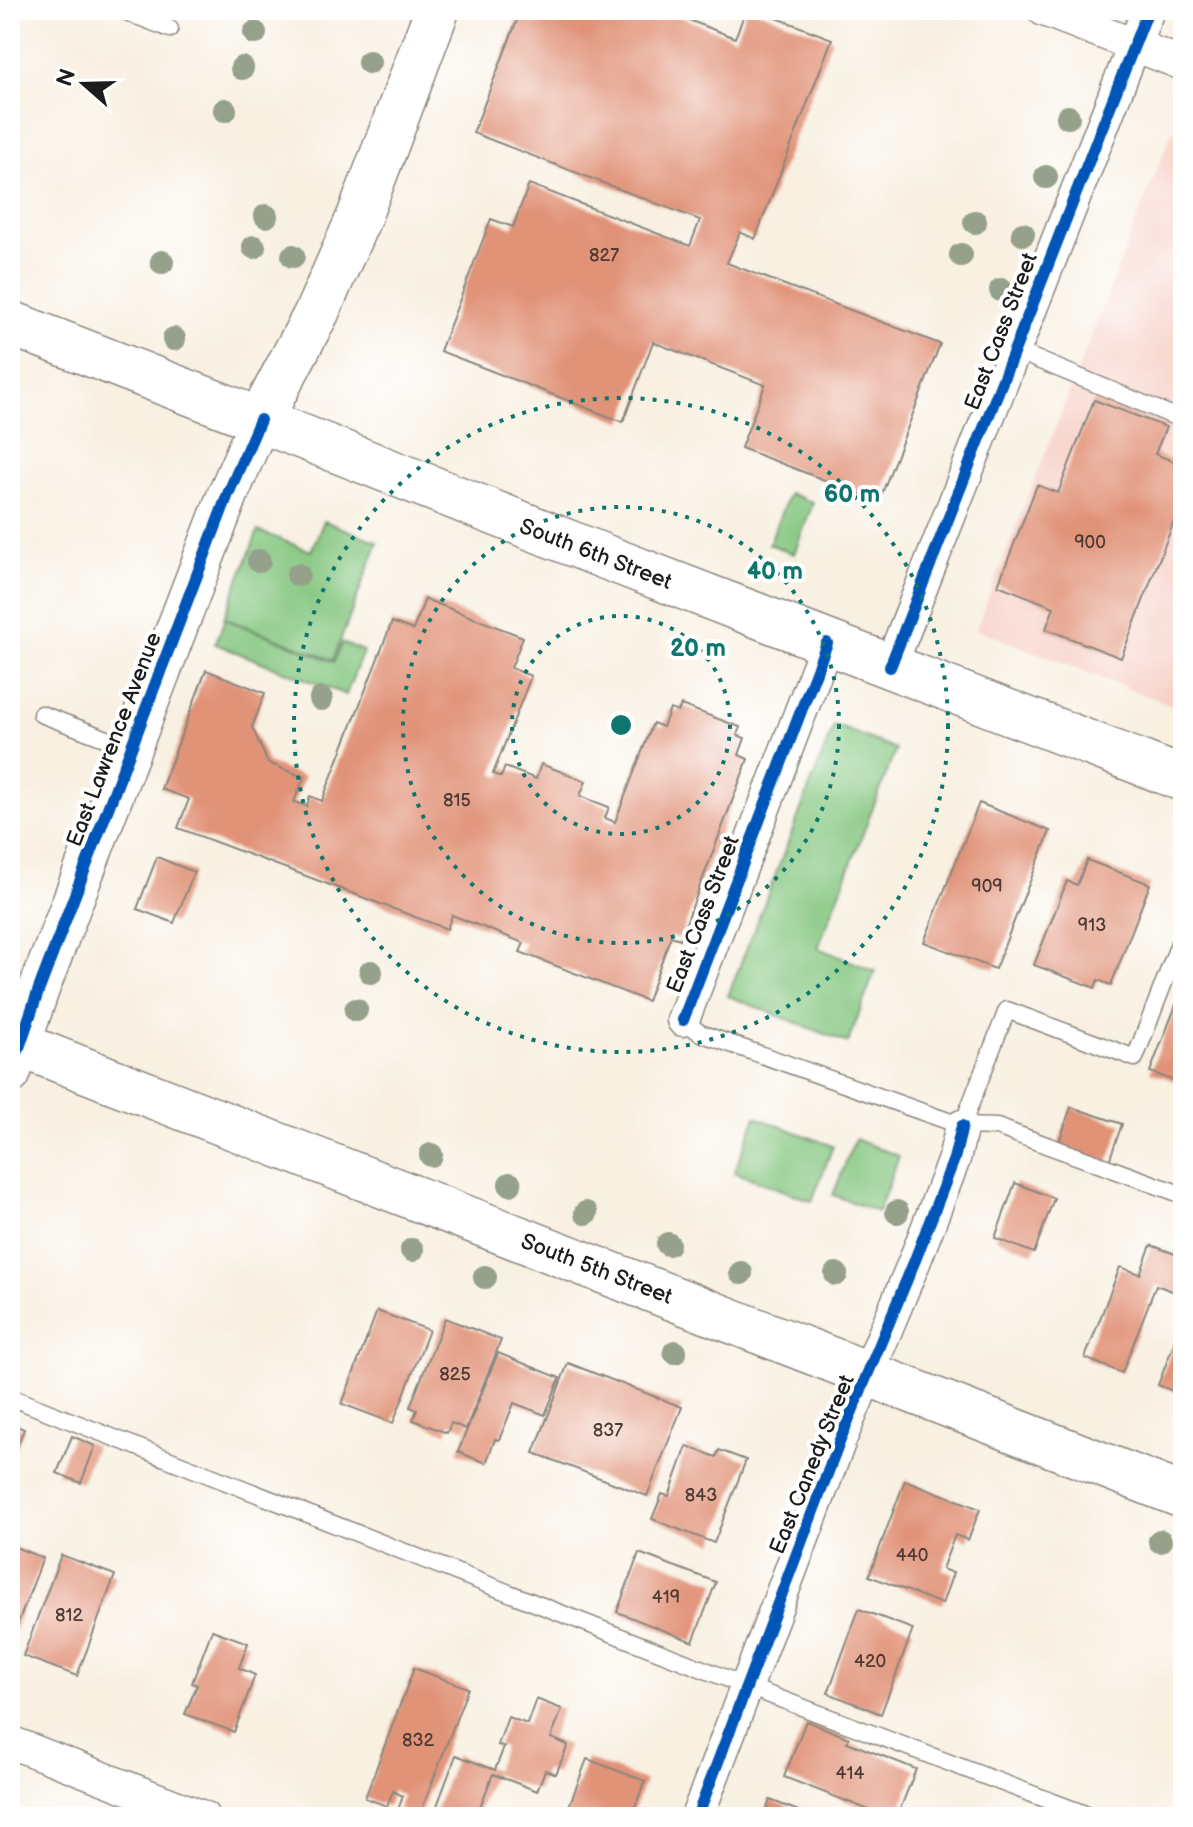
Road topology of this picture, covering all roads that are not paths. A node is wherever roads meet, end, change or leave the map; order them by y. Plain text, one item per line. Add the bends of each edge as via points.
1 (121, 10) edge
2 (437, 10) edge
3 (1044, 10) edge
4 (1148, 10) edge
5 (170, 29) dead end
6 (1134, 45) junction
7 (1183, 64) edge
8 (10, 323) edge
9 (1014, 350) junction
10 (260, 420) junction
11 (1183, 420) edge
12 (827, 643) junction
13 (890, 667) junction
14 (41, 714) dead end
15 (131, 748) junction
16 (1183, 779) edge
17 (1183, 933) edge
18 (683, 1020) joint
19 (13, 1053) edge
20 (962, 1126) junction
21 (1183, 1195) edge
22 (868, 1374) junction
23 (10, 1397) edge
24 (1183, 1496) edge
25 (746, 1686) junction
26 (10, 1742) edge
27 (203, 1817) edge
28 (697, 1817) edge
29 (1093, 1817) edge

1 - 5 lane
2 - 10 main road, East Lawrence Avenue via 359,217
3 - 6 street
4 - 6 street, East Cass Street
6 - 7 street
6 - 9 street, East Cass Street
8 - 10 main road, South 6th Street
9 - 11 lane
9 - 13 street, East Cass Street
10 - 12 main road, South 6th Street
10 - 15 street, East Lawrence Avenue
12 - 13 main road, South 6th Street
12 - 18 street, East Cass Street
13 - 16 main road, South 6th Street
14 - 15 lane
15 - 19 street, East Lawrence Avenue
17 - 20 lane via 1135,1058 1007,1010
18 - 20 lane via 700,1033
19 - 22 main road, South 5th Street
20 - 21 lane via 997,1127
20 - 22 street, East Canedy Street via 954,1159
22 - 24 main road, South 5th Street
22 - 25 street, East Canedy Street
23 - 25 lane
25 - 28 street, East Canedy Street
25 - 29 lane
26 - 27 street

